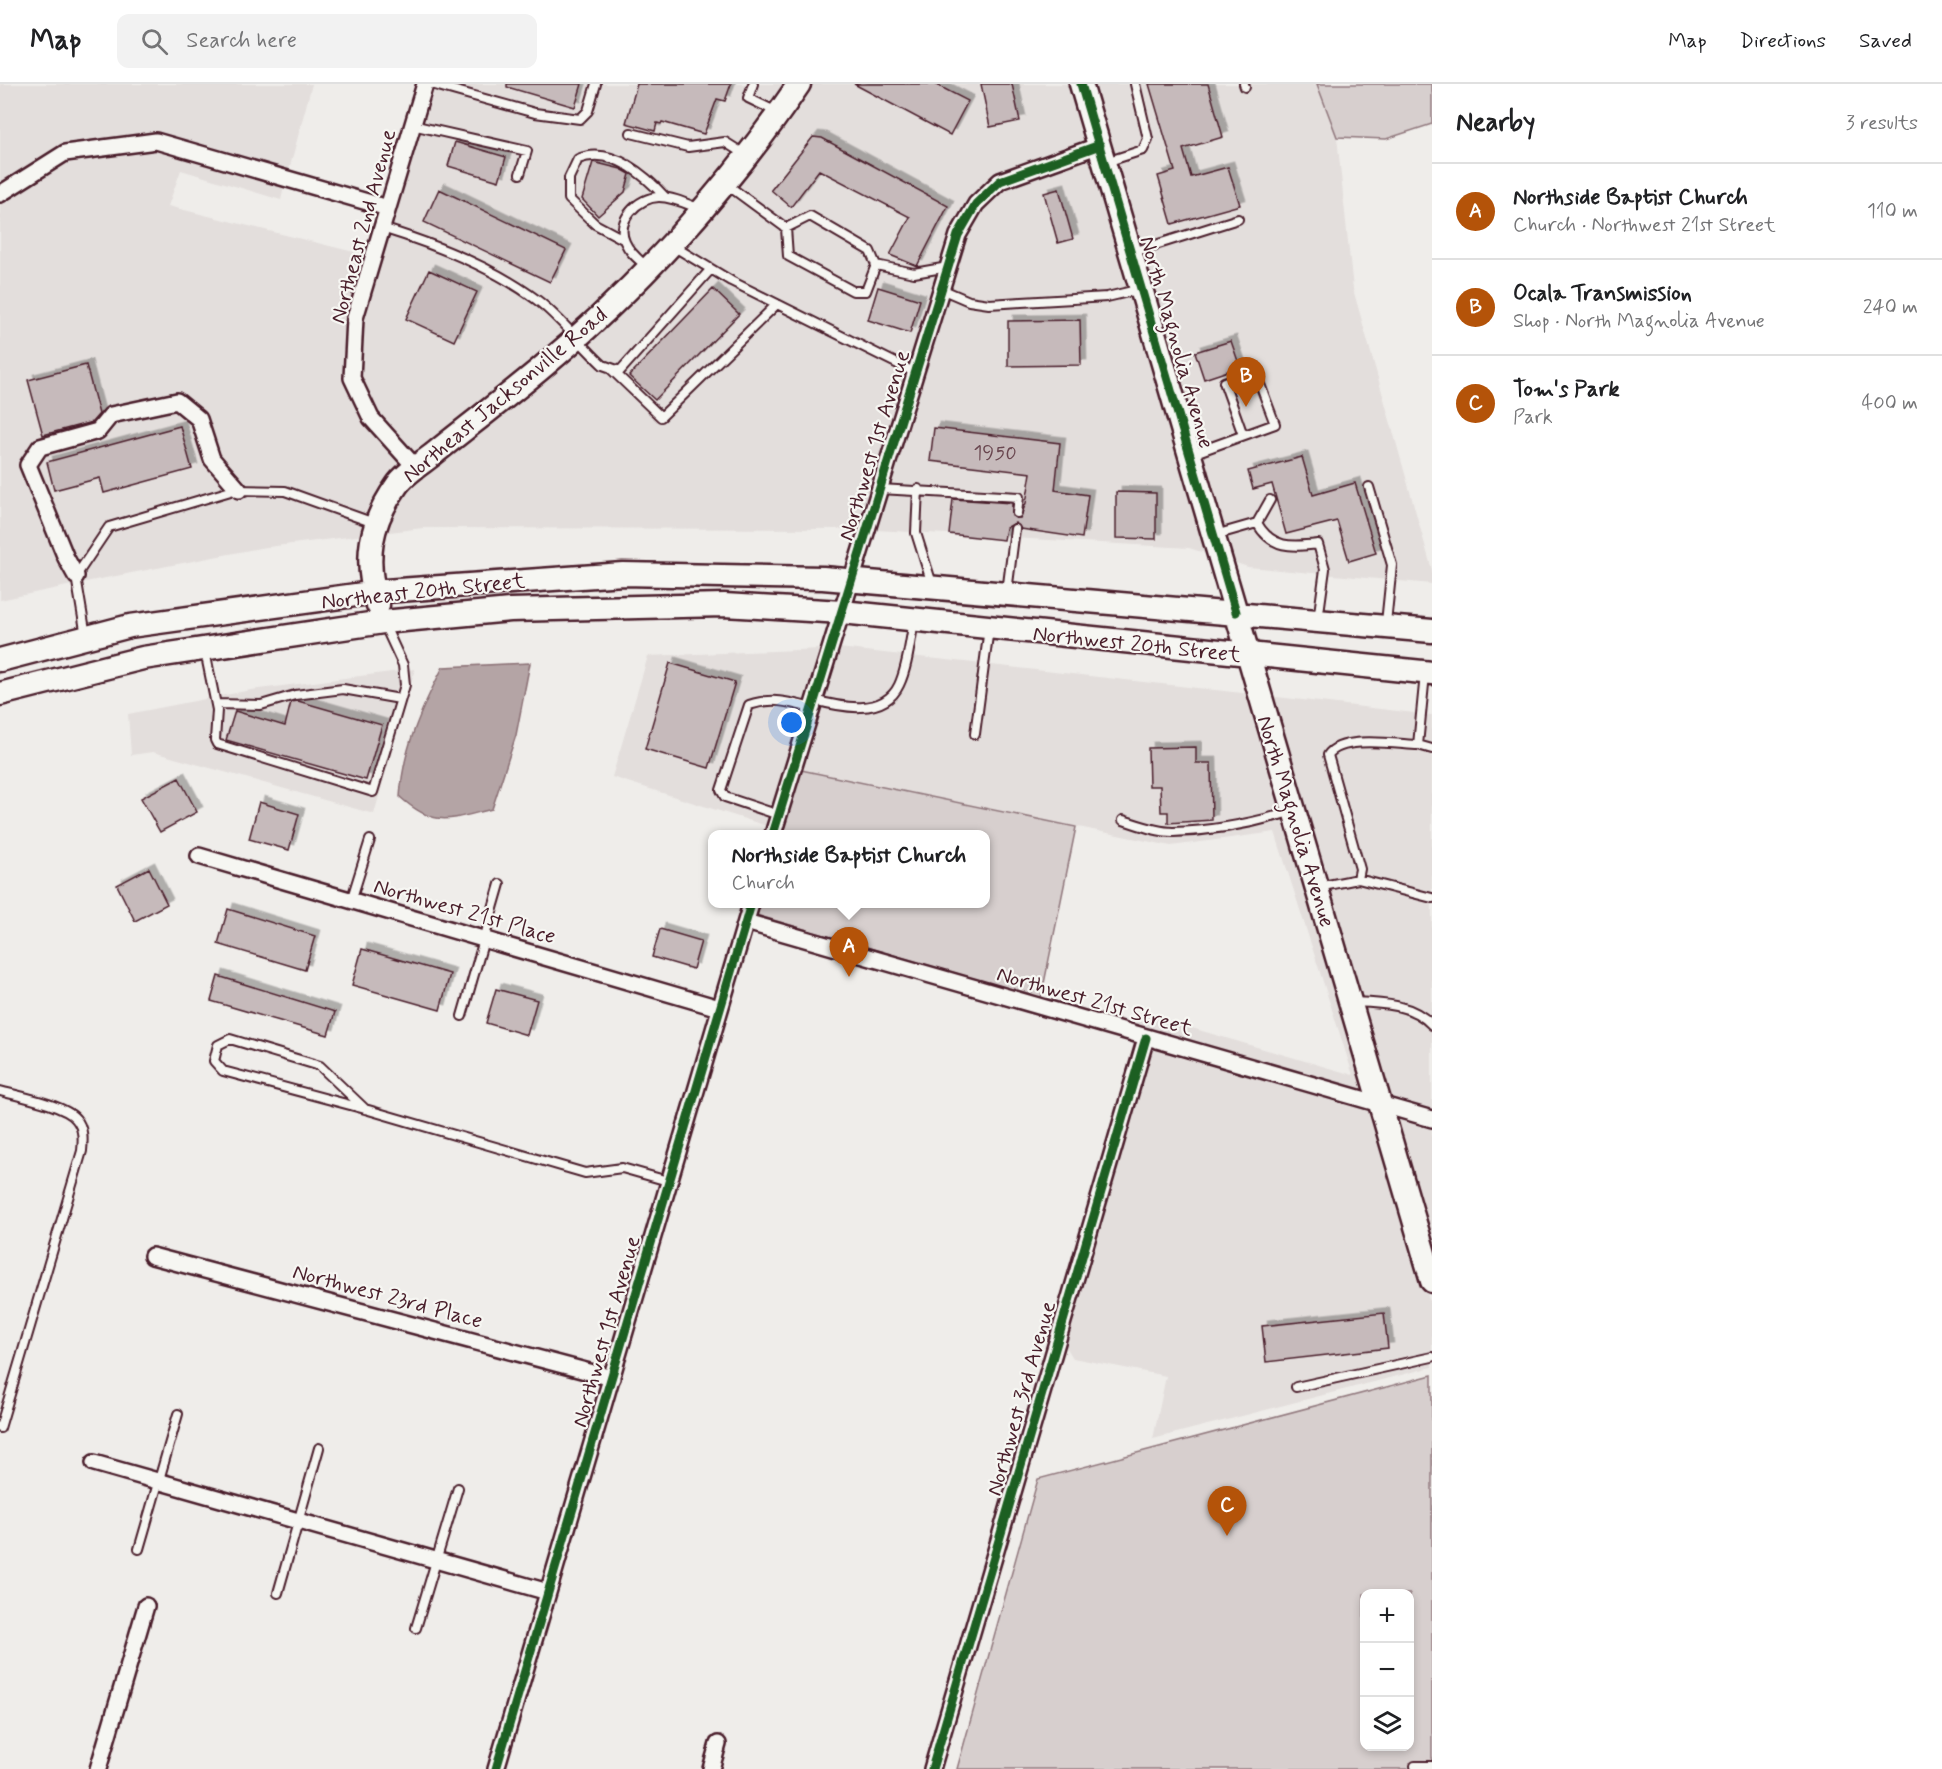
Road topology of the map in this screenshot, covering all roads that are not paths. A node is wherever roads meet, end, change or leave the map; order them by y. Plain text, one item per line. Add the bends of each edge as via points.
1 (425, 84) edge
2 (431, 84) edge
3 (596, 84) edge
4 (753, 84) edge
5 (1081, 84) edge
6 (1135, 84) edge
7 (794, 86) edge
8 (778, 112) junction
9 (412, 125) junction
10 (631, 133) dead end
11 (1102, 154) junction
12 (746, 155) junction
13 (520, 174) dead end
14 (724, 183) junction
15 (0, 194) edge
16 (665, 197) junction
17 (388, 208) junction
18 (701, 209) junction
19 (1238, 219) dead end
20 (382, 228) junction
21 (786, 228) junction
22 (623, 239) junction
23 (669, 243) junction
24 (1131, 252) junction
25 (876, 265) junction
26 (648, 267) junction
27 (948, 267) junction
28 (711, 269) junction
29 (941, 289) junction
30 (1142, 289) junction
31 (777, 304) junction
32 (574, 338) junction
33 (612, 370) junction
34 (916, 373) junction
35 (1243, 435) junction
36 (1190, 455) junction
37 (416, 468) junction
38 (1369, 487) dead end
39 (880, 489) junction
40 (918, 489) junction
41 (239, 490) junction
42 (1269, 500) dead end
43 (1017, 513) dead end
44 (375, 523) junction
45 (1257, 523) junction
46 (1015, 529) dead end
47 (1214, 535) junction
48 (76, 576) junction
49 (852, 581) junction
50 (933, 587) junction
51 (374, 592) junction
52 (1006, 593) junction
53 (842, 612) junction
54 (1236, 612) junction
55 (914, 619) junction
56 (1318, 620) junction
57 (384, 622) junction
58 (989, 627) junction
59 (1386, 627) junction
60 (1432, 631) edge
61 (86, 638) junction
62 (205, 649) junction
63 (1248, 655) junction
64 (0, 660) edge
65 (1429, 672) edge
66 (0, 694) edge
67 (400, 699) junction
68 (216, 704) junction
69 (813, 704) junction
70 (975, 734) dead end
71 (1418, 745) junction
72 (1432, 749) edge
73 (1294, 811) junction
74 (779, 814) junction
75 (1123, 820) dead end
76 (773, 830) edge
77 (370, 840) dead end
78 (199, 856) dead end
79 (1358, 879) junction
80 (500, 884) dead end
81 (1317, 887) junction
82 (1432, 898) edge
83 (351, 901) junction
84 (750, 908) edge
85 (746, 922) junction
86 (484, 940) junction
87 (1351, 1002) junction
88 (719, 1008) junction
89 (462, 1016) dead end
90 (1432, 1025) edge
91 (1146, 1038) junction
92 (0, 1091) edge
93 (1381, 1104) junction
94 (365, 1109) junction
95 (1432, 1119) edge
96 (668, 1181) junction
97 (152, 1256) dead end
98 (1432, 1281) edge
99 (1432, 1357) edge
100 (612, 1378) junction
101 (1296, 1387) dead end
102 (178, 1414) dead end
103 (0, 1428) edge
104 (320, 1448) dead end
105 (94, 1463) dead end
106 (159, 1481) junction
107 (458, 1488) dead end
108 (300, 1521) junction
109 (139, 1549) dead end
110 (439, 1561) junction
111 (548, 1592) junction
112 (278, 1593) dead end
113 (146, 1606) dead end
114 (416, 1628) dead end
115 (718, 1744) dead end
116 (1415, 1766) dead end
117 (1432, 1766) edge
118 (98, 1769) edge
119 (496, 1769) edge
120 (711, 1769) edge
121 (932, 1769) edge

1 - 9 street, Northeast 2nd Avenue
2 - 3 lane via 535,114 580,119 588,111
4 - 8 lane via 748,98
5 - 11 main road, North Magnolia Avenue
6 - 11 lane via 1148,139 1143,150
7 - 8 main road, Northeast Jacksonville Road
8 - 12 main road, Northeast Jacksonville Road
9 - 13 lane via 527,151
9 - 17 street, Northeast 2nd Avenue
10 - 12 lane via 688,147 725,142
11 - 24 main road, North Magnolia Avenue
11 - 27 street, Northwest 1st Avenue via 1000,181 976,204 958,235
12 - 14 main road, Northeast Jacksonville Road
14 - 18 main road, Northeast Jacksonville Road
14 - 21 lane
15 - 17 street via 65,153 156,141
16 - 18 lane
16 - 22 lane via 639,202 628,214
16 - 22 lane via 645,176 611,158 591,154 578,159 569,178 569,200 595,224
17 - 20 street, Northeast 2nd Avenue
18 - 23 main road, Northeast Jacksonville Road
19 - 24 lane
20 - 32 lane via 488,272 537,301
20 - 37 street, Northeast 2nd Avenue via 355,318 352,378 371,418
21 - 25 lane via 810,216 870,251
21 - 25 lane via 788,256 854,291 866,291
22 - 26 lane via 630,252
23 - 26 main road, Northeast Jacksonville Road
23 - 28 lane
24 - 30 main road, North Magnolia Avenue
25 - 27 lane via 914,273
26 - 32 main road, Northeast Jacksonville Road
27 - 29 street, Northwest 1st Avenue
28 - 31 lane
28 - 33 lane via 620,371
29 - 30 lane via 969,301 990,304 1107,297
29 - 34 street, Northwest 1st Avenue
30 - 36 main road, North Magnolia Avenue
31 - 33 lane via 661,417
31 - 34 lane
32 - 33 lane
32 - 37 main road, Northeast Jacksonville Road
34 - 39 street, Northwest 1st Avenue
35 - 35 lane via 1275,424 1256,371 1224,382
35 - 36 lane
36 - 47 main road, North Magnolia Avenue
37 - 44 main road, Northeast Jacksonville Road via 398,483
38 - 59 lane via 1392,566
39 - 40 lane
39 - 49 street, Northwest 1st Avenue
40 - 43 lane via 1018,497
40 - 50 lane via 916,533
41 - 44 lane via 285,491
41 - 48 lane via 109,527
41 - 48 street via 212,459 199,419 177,401 111,416 98,431 40,447 28,465
42 - 45 lane
44 - 51 main road, Northeast Jacksonville Road via 369,550
45 - 47 lane
45 - 56 lane via 1264,536 1288,547 1318,544 1325,569
46 - 52 lane
47 - 54 main road, North Magnolia Avenue
48 - 61 lane
49 - 50 main road, Northwest 20th Street
49 - 51 main road, Northeast 20th Street via 623,574
49 - 53 street, Northwest 1st Avenue
50 - 52 main road, Northwest 20th Street
51 - 57 main road, Northeast Jacksonville Road
51 - 61 main road, Northeast 20th Street via 130,626
52 - 54 main road, Northwest 20th Street
53 - 55 main road, Northwest 20th Street
53 - 57 main road, Northeast 20th Street via 724,605 624,607 510,610
53 - 69 street, Northwest 1st Avenue
54 - 56 main road, Northwest 20th Street
54 - 63 main road, North Magnolia Avenue
55 - 58 main road, Northwest 20th Street
55 - 69 lane via 901,682 890,696 861,708
56 - 59 main road, Northwest 20th Street
57 - 62 main road, Northeast 20th Street
57 - 67 lane via 403,665 405,685
58 - 63 main road, Northwest 20th Street
58 - 70 lane
59 - 60 main road, Northwest 20th Street
61 - 64 main road, Northeast 20th Street
62 - 66 main road, Northeast 20th Street via 143,658
62 - 68 lane
63 - 65 main road, Northwest 20th Street
63 - 73 main road, North Magnolia Avenue
65 - 71 lane
67 - 68 lane via 343,689 296,695 261,705
67 - 68 lane via 373,792 217,744
69 - 74 street, Northwest 1st Avenue
69 - 74 lane via 765,699 749,705 722,790 725,797
71 - 72 lane
71 - 79 lane via 1344,743 1332,748 1328,755 1360,869
73 - 75 lane via 1263,820 1172,832
73 - 81 main road, North Magnolia Avenue
74 - 76 street, Northwest 1st Avenue
77 - 83 lane
78 - 83 street, Northwest 21st Place
79 - 81 lane
79 - 82 lane
80 - 86 lane
81 - 87 main road, North Magnolia Avenue
83 - 86 street, Northwest 21st Place
84 - 85 street, Northwest 1st Avenue
85 - 88 street, Northwest 1st Avenue
85 - 91 street, Northwest 21st Street
86 - 88 street, Northwest 21st Place
86 - 89 lane
87 - 90 lane via 1389,1004 1410,1010
87 - 93 main road, North Magnolia Avenue
88 - 96 street, Northwest 1st Avenue
91 - 93 street, Northwest 21st Street
91 - 121 street, Northwest 3rd Avenue
92 - 103 lane via 68,1113 81,1128 83,1140
93 - 95 street, Northwest 21st Street
93 - 98 main road, North Magnolia Avenue
94 - 94 lane via 223,1071 214,1061 218,1045 230,1039 320,1066
94 - 96 lane via 585,1173 622,1168
96 - 100 street, Northwest 1st Avenue
97 - 100 street, Northwest 23rd Place
99 - 101 lane
100 - 111 street, Northwest 1st Avenue
102 - 106 lane
104 - 108 lane
105 - 106 street
106 - 108 street
106 - 109 lane
107 - 110 lane
108 - 110 street
108 - 112 lane
110 - 111 street
110 - 114 lane
111 - 119 street, Northwest 1st Avenue
113 - 118 street
115 - 120 street
116 - 117 lane

